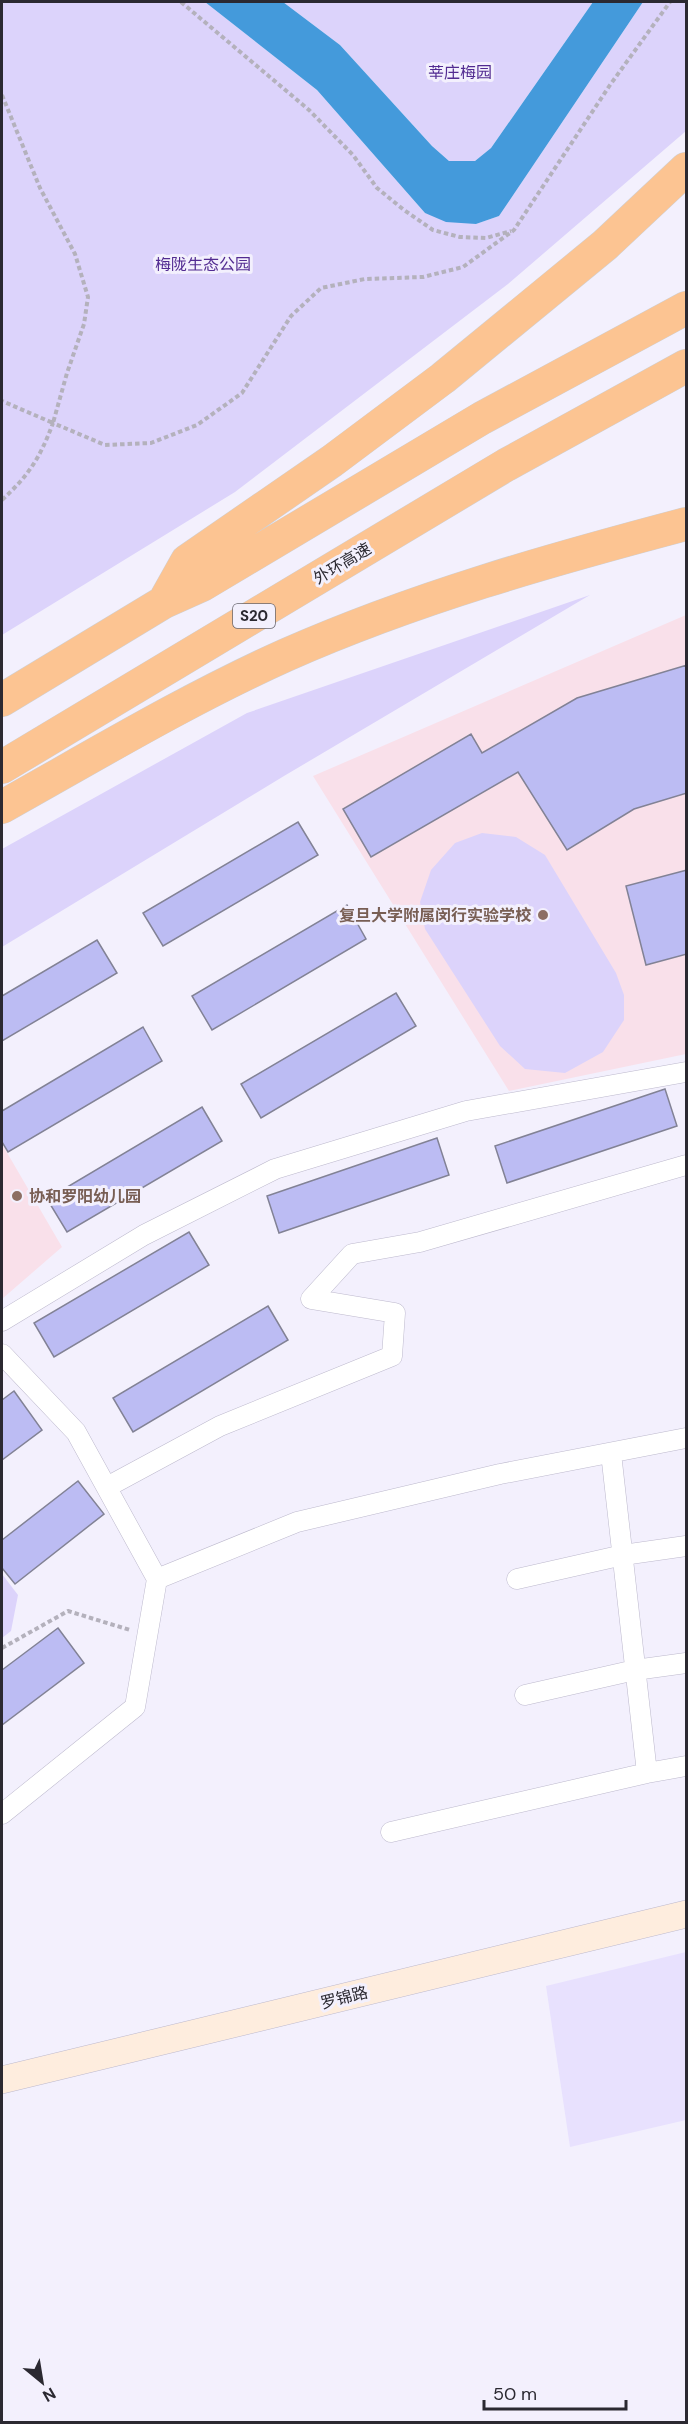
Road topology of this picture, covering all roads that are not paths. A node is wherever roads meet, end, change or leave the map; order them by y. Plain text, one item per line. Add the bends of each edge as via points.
1 (687, 169) edge
2 (687, 308) edge
3 (687, 366) edge
4 (687, 524) edge
5 (687, 536) edge
6 (541, 563) junction
7 (164, 602) junction
8 (2, 700) edge
9 (2, 767) edge
10 (2, 807) edge
11 (687, 1072) edge
12 (687, 1165) edge
13 (2, 1321) edge
14 (2, 1354) edge
15 (687, 1438) edge
16 (611, 1453) junction
17 (106, 1487) junction
18 (687, 1546) edge
19 (622, 1555) junction
20 (158, 1579) junction
21 (517, 1579) dead end
22 (687, 1664) edge
23 (635, 1670) junction
24 (525, 1695) dead end
25 (687, 1766) edge
26 (647, 1773) junction
27 (2, 1814) edge
28 (391, 1832) dead end
29 (687, 1914) edge
30 (2, 2080) edge

1 - 7 highway via 605,245 443,378 187,561
2 - 7 highway via 482,418 202,585
3 - 9 highway, 外环高速 / S20 via 506,465
4 - 6 highway
5 - 6 highway
6 - 10 highway via 378,617 284,656 172,712
7 - 8 highway
11 - 13 street via 466,1111 275,1169 144,1235
12 - 17 street via 420,1242 352,1254 311,1299 395,1313 392,1356 220,1426
14 - 17 street via 76,1432
15 - 16 street
16 - 19 street
16 - 20 street via 500,1473 297,1522
17 - 20 street
18 - 19 street
19 - 21 street
19 - 23 street
20 - 27 street via 135,1707
22 - 23 street
23 - 24 street
23 - 26 street
25 - 26 street
26 - 28 street
29 - 30 street, 罗锦路

